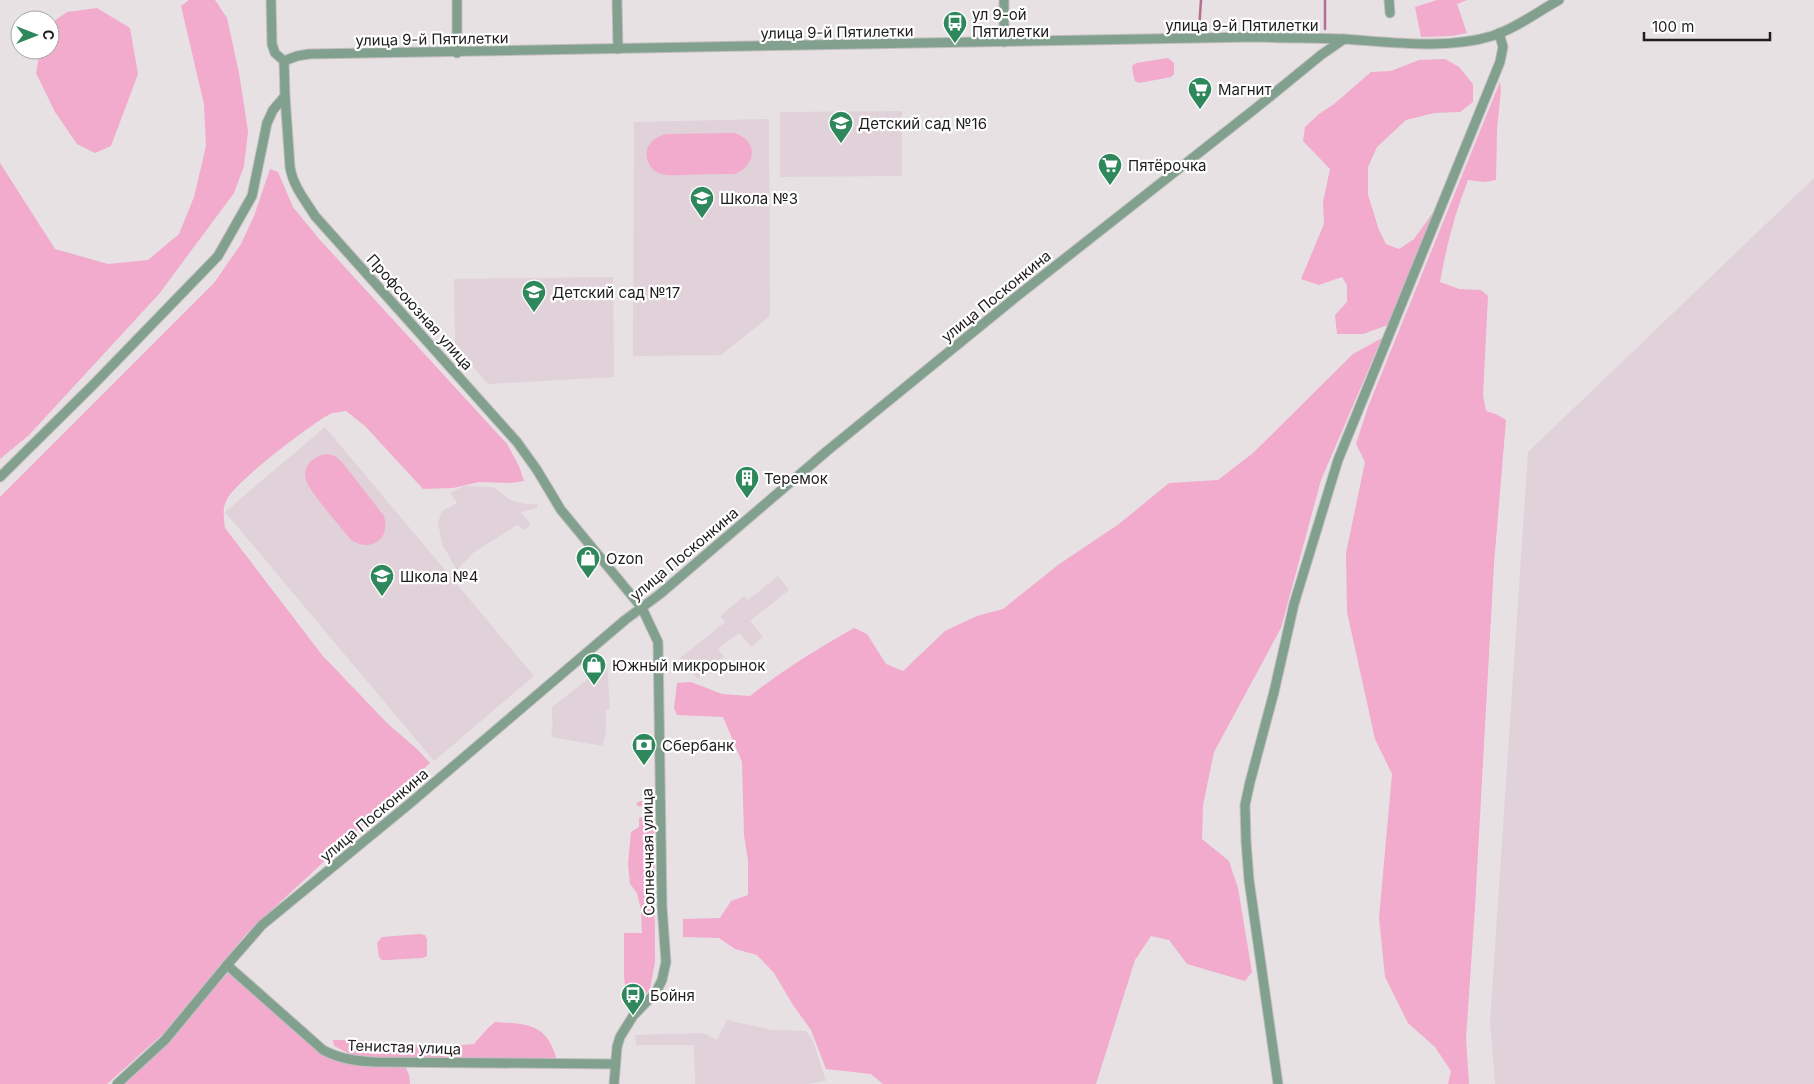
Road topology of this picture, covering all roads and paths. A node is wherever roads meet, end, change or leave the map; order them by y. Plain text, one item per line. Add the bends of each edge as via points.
1 (270, 0) edge
2 (456, 0) edge
3 (617, 0) edge
4 (1004, 0) edge
5 (1390, 0) edge
6 (1559, 0) edge
7 (1390, 13) dead end
8 (1499, 33) junction
9 (1344, 40) junction
10 (1004, 42) junction
11 (618, 49) junction
12 (457, 52) junction
13 (284, 61) junction
14 (284, 96) junction
15 (0, 477) edge
16 (642, 608) junction
17 (227, 965) junction
18 (615, 1064) junction
19 (117, 1084) edge
20 (614, 1084) edge
21 (1278, 1084) edge

1 - 13 street via 272,44 275,53
2 - 12 street
3 - 11 street
4 - 10 street
5 - 7 street
6 - 8 street, улица 9-й Пятилетки
8 - 9 street, улица 9-й Пятилетки via 1462,42
8 - 21 street via 1503,47 1500,62 1338,460 1294,604 1245,805 1248,870
9 - 10 street, улица 9-й Пятилетки via 1256,37
9 - 16 street, улица Посконкина via 1016,297
10 - 11 street, улица 9-й Пятилетки
11 - 12 street, улица 9-й Пятилетки
12 - 13 street, улица 9-й Пятилетки via 309,54
13 - 14 street, Профсоюзная улица
14 - 15 street via 267,123 252,196 218,256
14 - 16 street, Профсоюзная улица via 292,176 315,216 517,442 561,510
16 - 17 street, улица Посконкина via 262,925
16 - 18 street, Солнечная улица via 659,651 662,907 666,962 656,992 633,1016 620,1036
17 - 18 street, Тенистая улица via 323,1050 340,1058 375,1062
17 - 19 street, улица Посконкина via 165,1040
18 - 20 street, Солнечная улица

